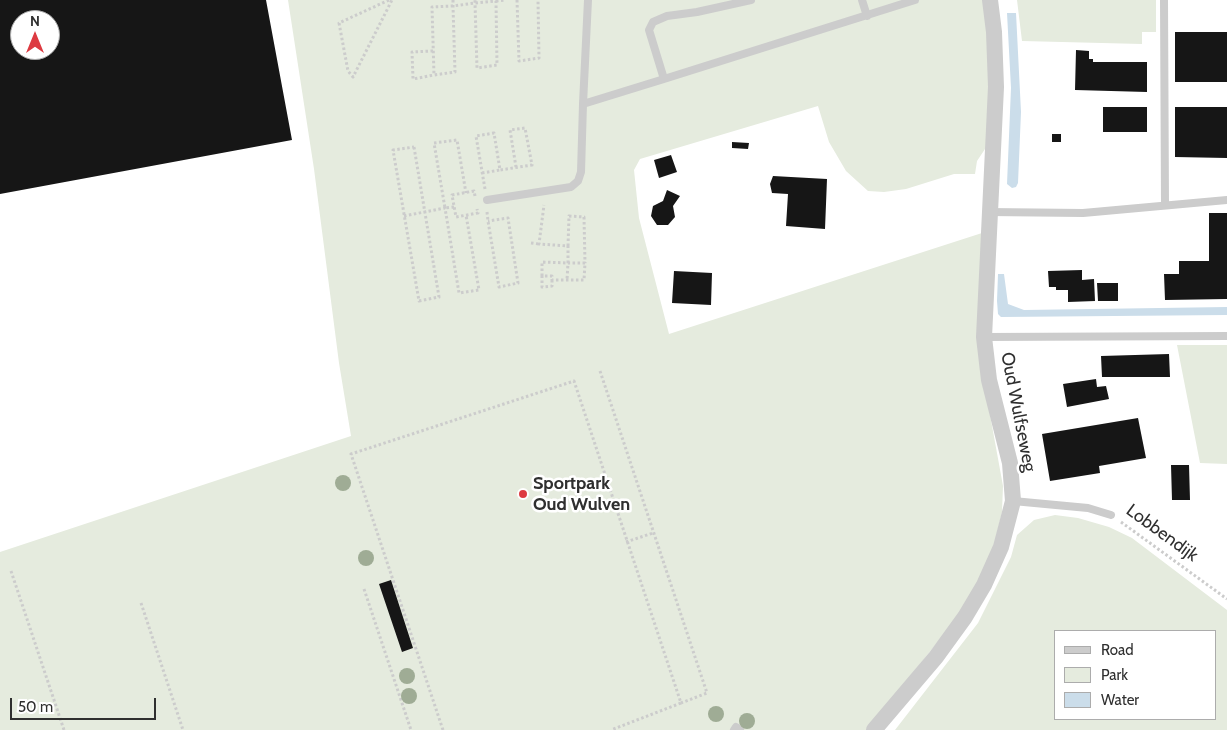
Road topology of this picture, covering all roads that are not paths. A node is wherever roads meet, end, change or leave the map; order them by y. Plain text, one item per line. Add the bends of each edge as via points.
1 (588, 0) edge
2 (751, 0) edge
3 (862, 0) edge
4 (915, 0) edge
5 (990, 0) edge
6 (1164, 0) edge
7 (867, 16) junction
8 (664, 79) junction
9 (583, 104) junction
10 (487, 200) road end
11 (1227, 200) edge
12 (1165, 205) junction
13 (988, 212) junction
14 (1227, 336) edge
15 (984, 338) junction
16 (1013, 501) junction
17 (1111, 514) road end
18 (734, 730) edge
19 (740, 730) edge
20 (874, 730) edge

1 - 9 lane
2 - 8 lane via 667,16 654,22 650,30
3 - 7 lane
4 - 7 lane
5 - 13 street, Oud Wulfseweg via 996,87
6 - 12 lane
7 - 8 lane
8 - 9 lane
9 - 10 lane via 578,181 571,187
11 - 12 lane
12 - 13 lane via 1083,213
13 - 15 street, Oud Wulfseweg
14 - 15 lane
15 - 16 street, Oud Wulfseweg via 989,380 1010,463
16 - 17 lane, Lobbendijk via 1088,508
16 - 20 street, Oud Wulfseweg via 1001,547 965,617
18 - 19 lane via 736,727

